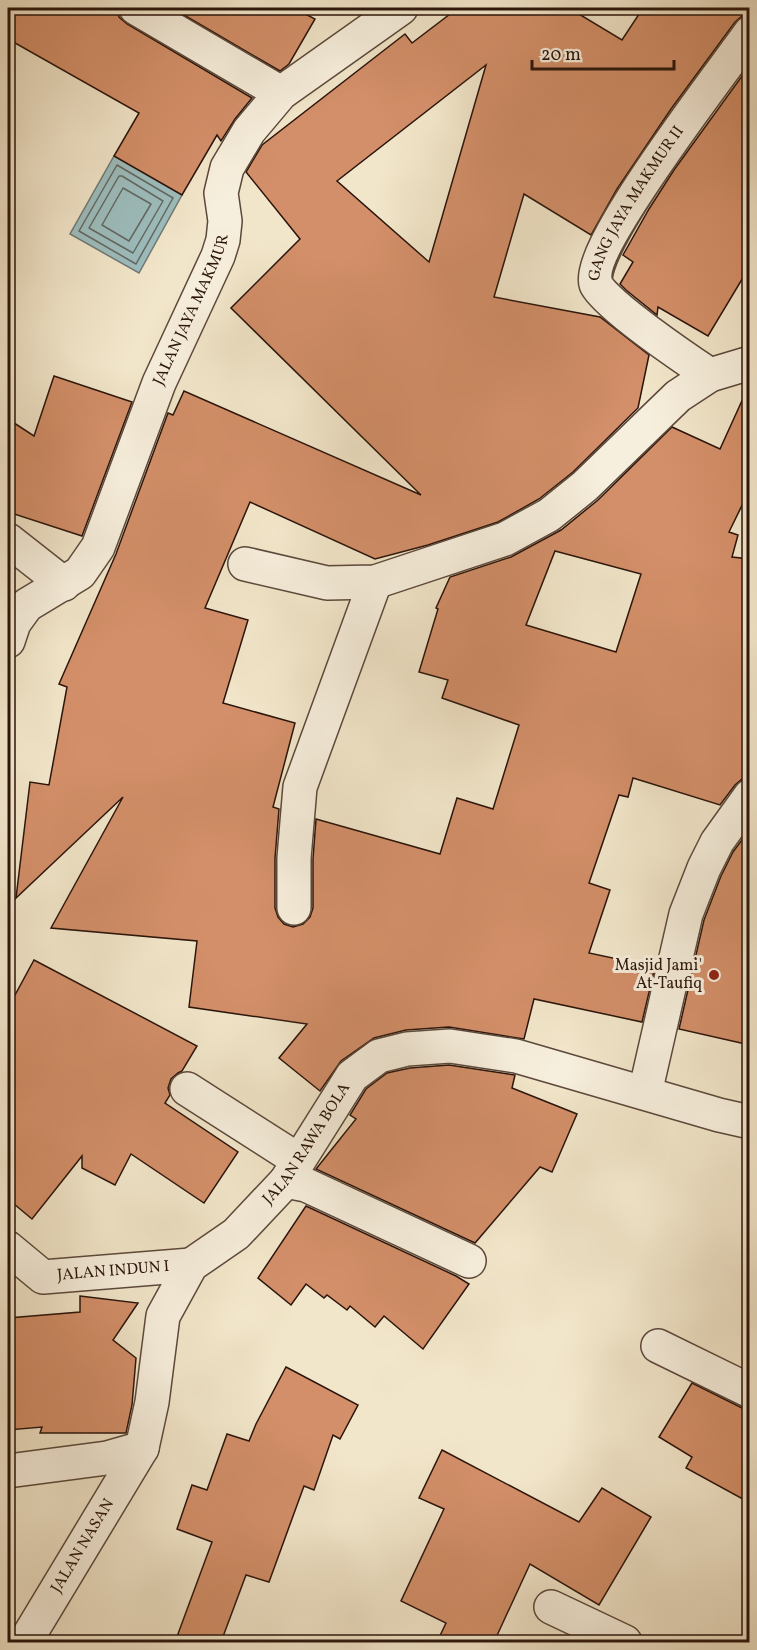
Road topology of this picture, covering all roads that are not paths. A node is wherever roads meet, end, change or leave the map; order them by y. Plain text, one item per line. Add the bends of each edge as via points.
1 (136, 8) edge
2 (399, 8) edge
3 (750, 33) edge
4 (281, 93) junction
5 (750, 363) edge
6 (710, 375) junction
7 (8, 540) edge
8 (245, 564) dead end
9 (375, 582) junction
10 (64, 584) junction
11 (8, 641) edge
12 (750, 796) edge
13 (294, 908) dead end
14 (187, 1089) dead end
15 (645, 1093) junction
16 (750, 1122) edge
17 (292, 1170) junction
18 (8, 1248) edge
19 (469, 1261) dead end
20 (191, 1265) junction
21 (658, 1346) dead end
22 (750, 1390) edge
23 (142, 1448) junction
24 (8, 1470) edge
25 (551, 1607) dead end
26 (25, 1642) edge
27 (625, 1642) edge

1 - 4 street
2 - 4 street, JALAN JAYA MAKMUR
3 - 6 street, GANG JAYA MAKMUR II via 626,208 596,270 596,283 602,293 640,326
4 - 10 street, JALAN JAYA MAKMUR via 249,131 227,168 221,193 224,240 218,256 159,383 98,547 80,573
5 - 6 street
6 - 9 street via 678,396 585,486 549,515 505,539
7 - 10 street
8 - 9 street via 327,583
9 - 13 street via 300,787
10 - 11 street, JALAN JAYA MAKMUR via 27,605
12 - 15 street via 717,842 687,914
14 - 17 street
15 - 16 street, JALAN RAWA BOLA
15 - 17 street, JALAN RAWA BOLA via 516,1056 450,1046 407,1049 379,1056 352,1076
17 - 19 street via 306,1185
17 - 20 street, JALAN RAWA BOLA via 236,1234
18 - 20 street, JALAN INDUN I via 43,1277
20 - 23 street, JALAN RAWA BOLA via 163,1316
21 - 22 street
23 - 24 street via 106,1458
23 - 26 street, JALAN NASAN
25 - 27 street

